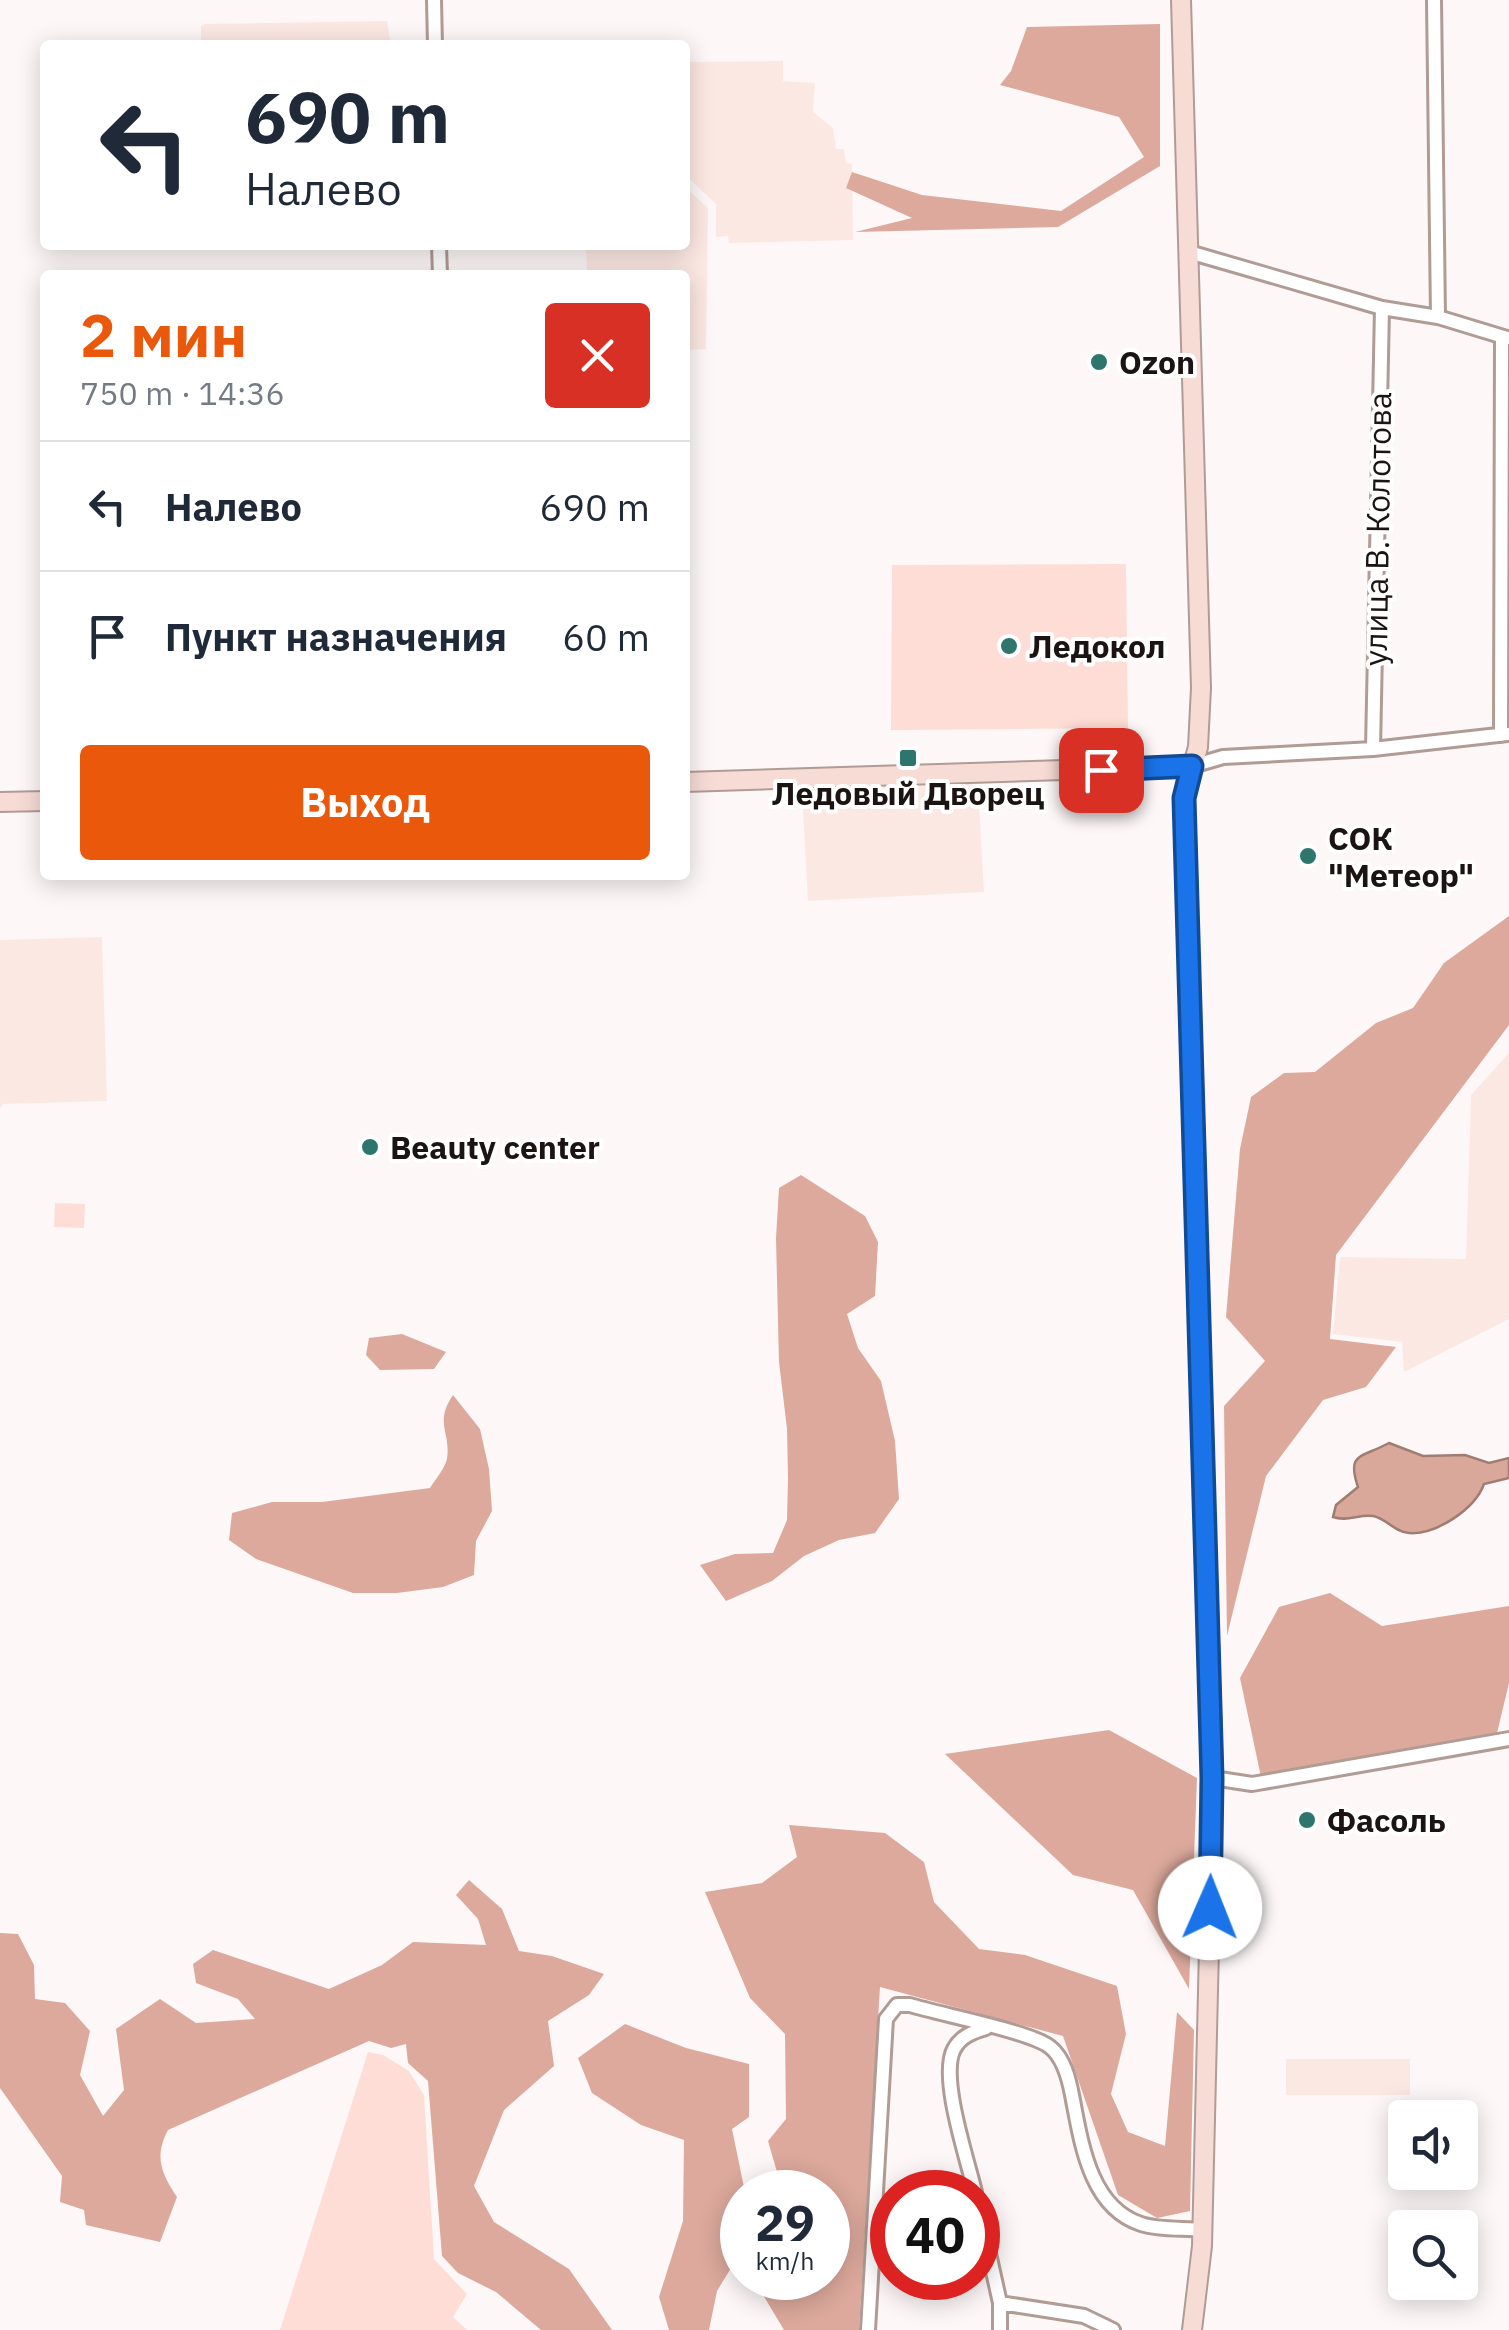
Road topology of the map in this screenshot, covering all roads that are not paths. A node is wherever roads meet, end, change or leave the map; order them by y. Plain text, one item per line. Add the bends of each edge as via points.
1 (434, 0) edge
2 (1181, 0) edge
3 (1434, 0) edge
4 (435, 40) edge
5 (1189, 252) junction
6 (1382, 308) junction
7 (1438, 317) junction
8 (1505, 338) edge
9 (1505, 734) edge
10 (1373, 749) junction
11 (1192, 766) junction
12 (690, 782) edge
13 (40, 801) edge
14 (0, 802) edge
15 (1509, 1739) edge
16 (1212, 1778) junction
17 (989, 2027) junction
18 (970, 2170) edge
19 (1202, 2230) junction
20 (999, 2300) edge
21 (1000, 2303) junction
22 (868, 2330) edge
23 (1000, 2330) edge
24 (1113, 2330) edge
25 (1192, 2330) edge

1 - 4 street
2 - 5 street
3 - 7 street
5 - 6 street
5 - 11 street via 1202,688
6 - 7 street
6 - 10 street, улица В. Колотова
7 - 8 street
8 - 9 street
9 - 10 street
10 - 11 street via 1222,758
11 - 12 street
11 - 16 street via 1184,798
13 - 14 street
15 - 16 street via 1252,1784
16 - 19 street
17 - 18 street via 968,2033 950,2058
17 - 19 street via 1027,2036 1060,2059 1102,2196 1141,2224
17 - 22 street via 910,2005 897,2006 886,2019
19 - 25 street
20 - 21 street
21 - 23 street
21 - 24 street via 1084,2316

